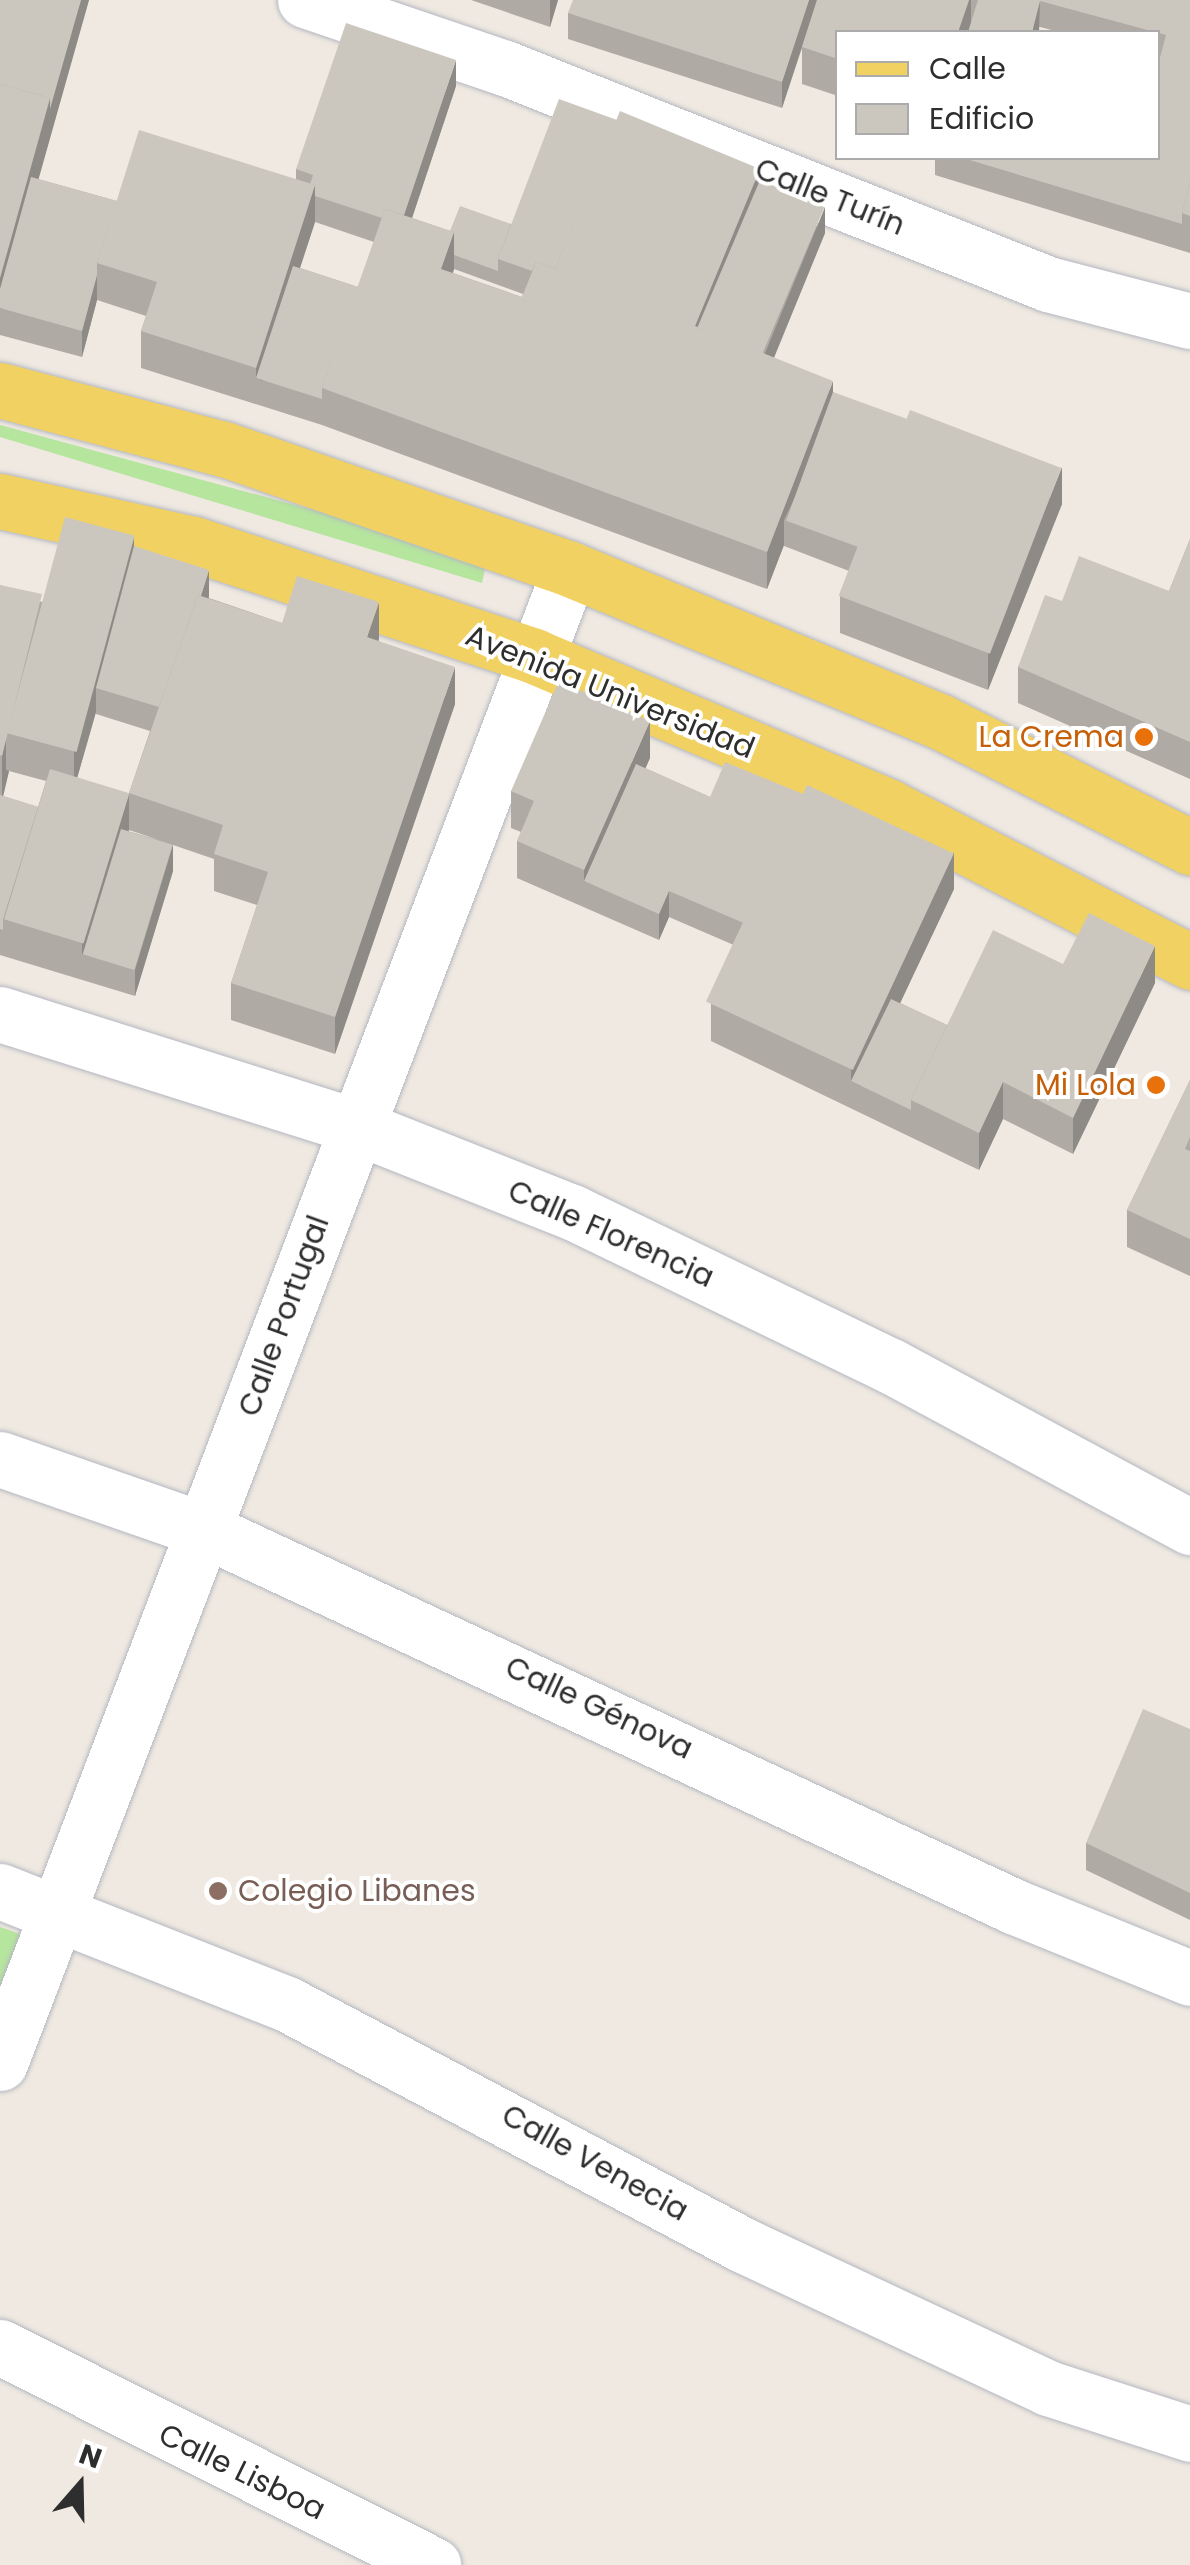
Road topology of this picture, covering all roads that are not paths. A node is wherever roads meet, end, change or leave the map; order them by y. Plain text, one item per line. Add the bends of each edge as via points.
1 (305, 0) edge
2 (1190, 321) edge
3 (0, 390) edge
4 (0, 501) edge
5 (570, 570) junction
6 (534, 656) junction
7 (1190, 847) edge
8 (1190, 962) edge
9 (0, 1014) edge
10 (352, 1125) junction
11 (0, 1458) edge
12 (1190, 1528) edge
13 (206, 1531) junction
14 (0, 1891) edge
15 (58, 1914) junction
16 (1190, 1978) edge
17 (0, 2063) edge
18 (0, 2347) edge
19 (1190, 2434) edge
20 (433, 2565) edge

1 - 2 street, Calle Turín via 505,68 1048,284
3 - 5 main road via 224,449
4 - 6 main road, Avenida Universidad via 194,544
5 - 6 street, Calle Portugal
5 - 7 main road via 941,722
6 - 8 main road, Avenida Universidad via 889,807
6 - 10 street, Calle Portugal
9 - 10 street, Calle Florencia
10 - 12 street, Calle Florencia via 572,1212 891,1366
10 - 13 street, Calle Portugal
11 - 13 street, Calle Génova
13 - 15 street, Calle Portugal
13 - 16 street, Calle Génova via 1012,1906
14 - 15 street, Calle Venecia
15 - 17 street, Calle Portugal
15 - 19 street, Calle Venecia via 287,2004 743,2244 1048,2388
18 - 20 street, Calle Lisboa

